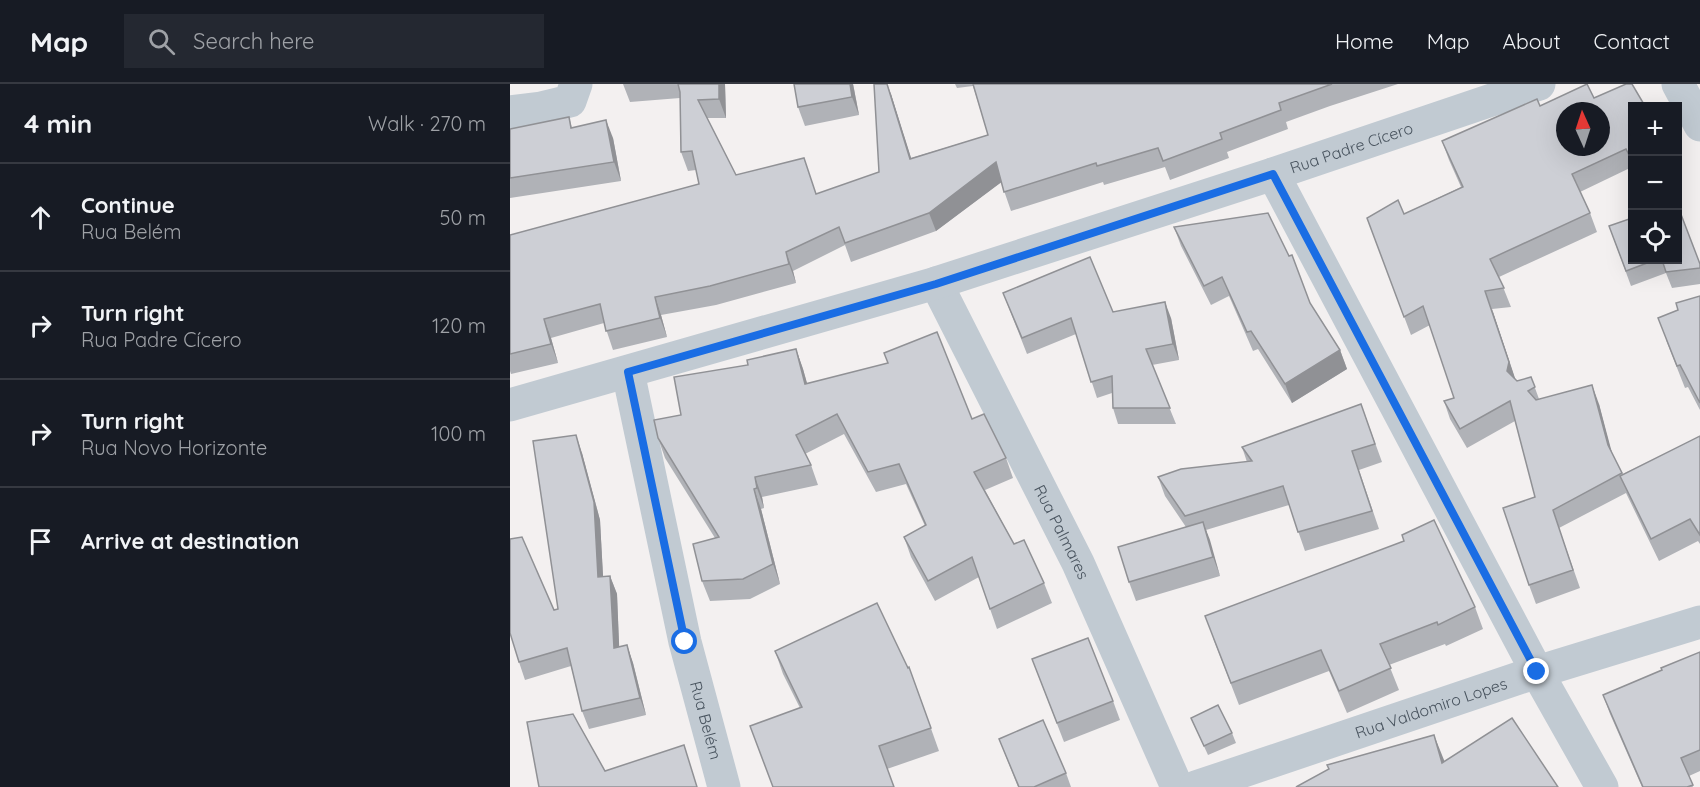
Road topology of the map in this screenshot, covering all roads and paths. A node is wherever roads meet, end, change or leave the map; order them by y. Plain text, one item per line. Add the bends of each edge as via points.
1 (1539, 84) edge
2 (1678, 84) edge
3 (573, 92) edge
4 (510, 112) edge
5 (1700, 125) edge
6 (1273, 174) junction
7 (936, 284) junction
8 (628, 372) junction
9 (510, 405) edge
10 (1700, 622) edge
11 (1537, 672) junction
12 (724, 787) edge
13 (1177, 787) edge
14 (1196, 787) edge
15 (1602, 787) edge

1 - 6 street, Rua Padre Cícero
2 - 5 street
3 - 4 street via 541,108
6 - 7 street, Rua Padre Cícero
6 - 11 street
7 - 8 street, Rua Padre Cícero
7 - 13 street, Rua Palmares via 1078,563
8 - 9 street, Rua Padre Cícero
8 - 12 street, Rua Belém via 685,642
10 - 11 street, Rua Valdomiro Lopes
11 - 14 street, Rua Valdomiro Lopes
11 - 15 street

